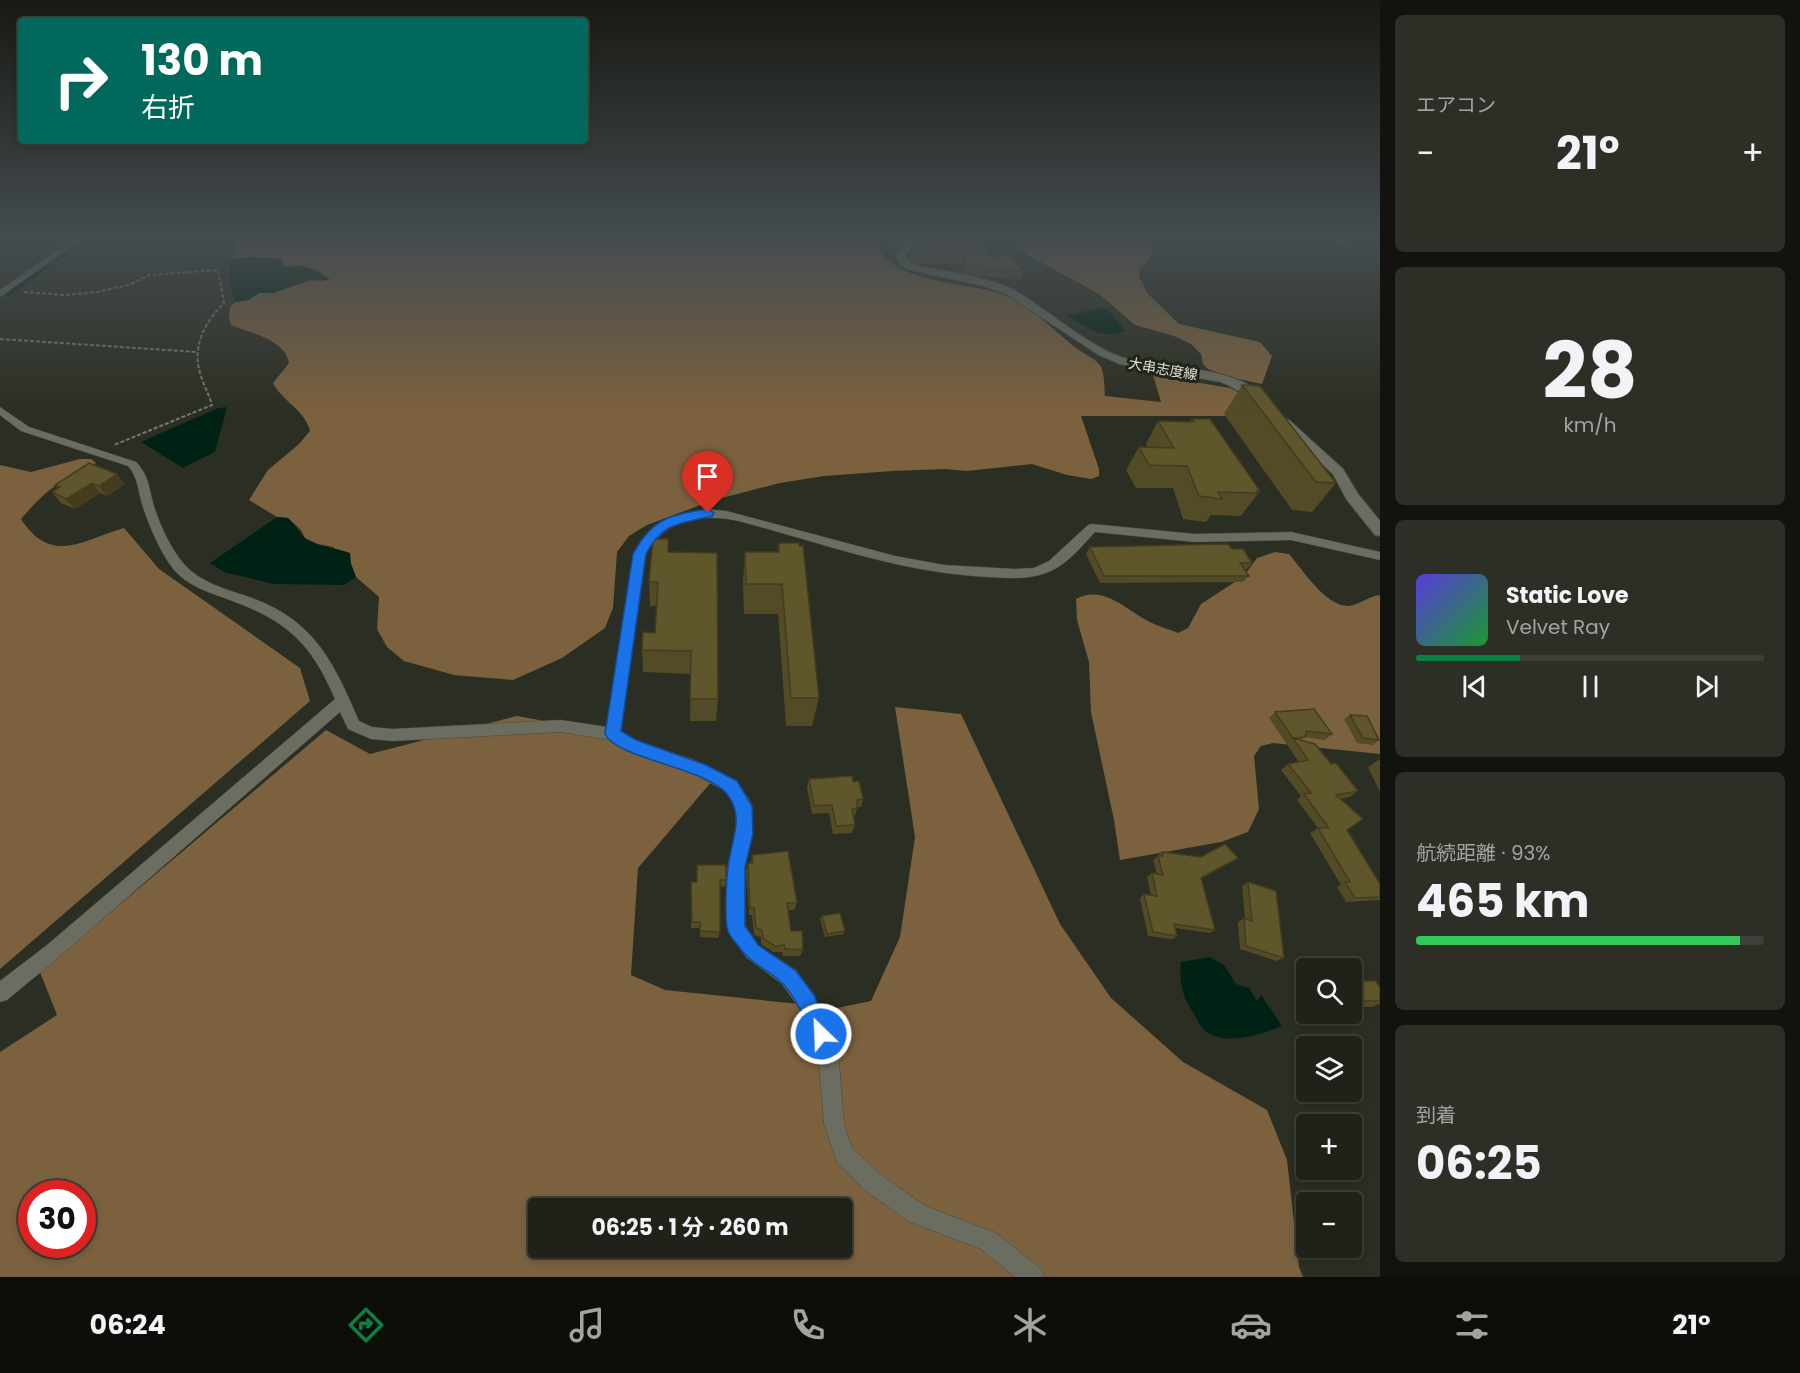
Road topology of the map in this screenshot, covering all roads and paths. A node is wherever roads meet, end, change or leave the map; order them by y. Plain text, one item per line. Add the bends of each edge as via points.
1 (222, 295) edge
2 (1015, 295) edge
3 (0, 339) edge
4 (197, 352) junction
5 (0, 410) edge
6 (99, 452) junction
7 (1380, 531) edge
8 (1380, 556) edge
9 (342, 701) junction
10 (613, 734) junction
11 (0, 993) edge
12 (1034, 1277) edge

1 - 4 path via 224,303 204,326
2 - 7 main road, 大串志度線 via 1103,354 1138,366 1240,385 1338,472 1352,497
3 - 4 path
4 - 6 path via 212,405
5 - 6 street via 25,429
6 - 9 street via 141,471 149,509 179,568 204,584 283,617 310,641
8 - 10 street via 1291,536 1195,538 1092,528 1046,568 1022,574 981,573 888,560 743,519 708,513 681,517 648,537 640,554
9 - 10 street via 353,725 371,734 561,726
9 - 11 street
10 - 12 street via 731,786 744,806 744,834 736,867 736,928 752,951 789,977 807,1002 828,1050 834,1124 844,1155 872,1182 918,1214 988,1241

